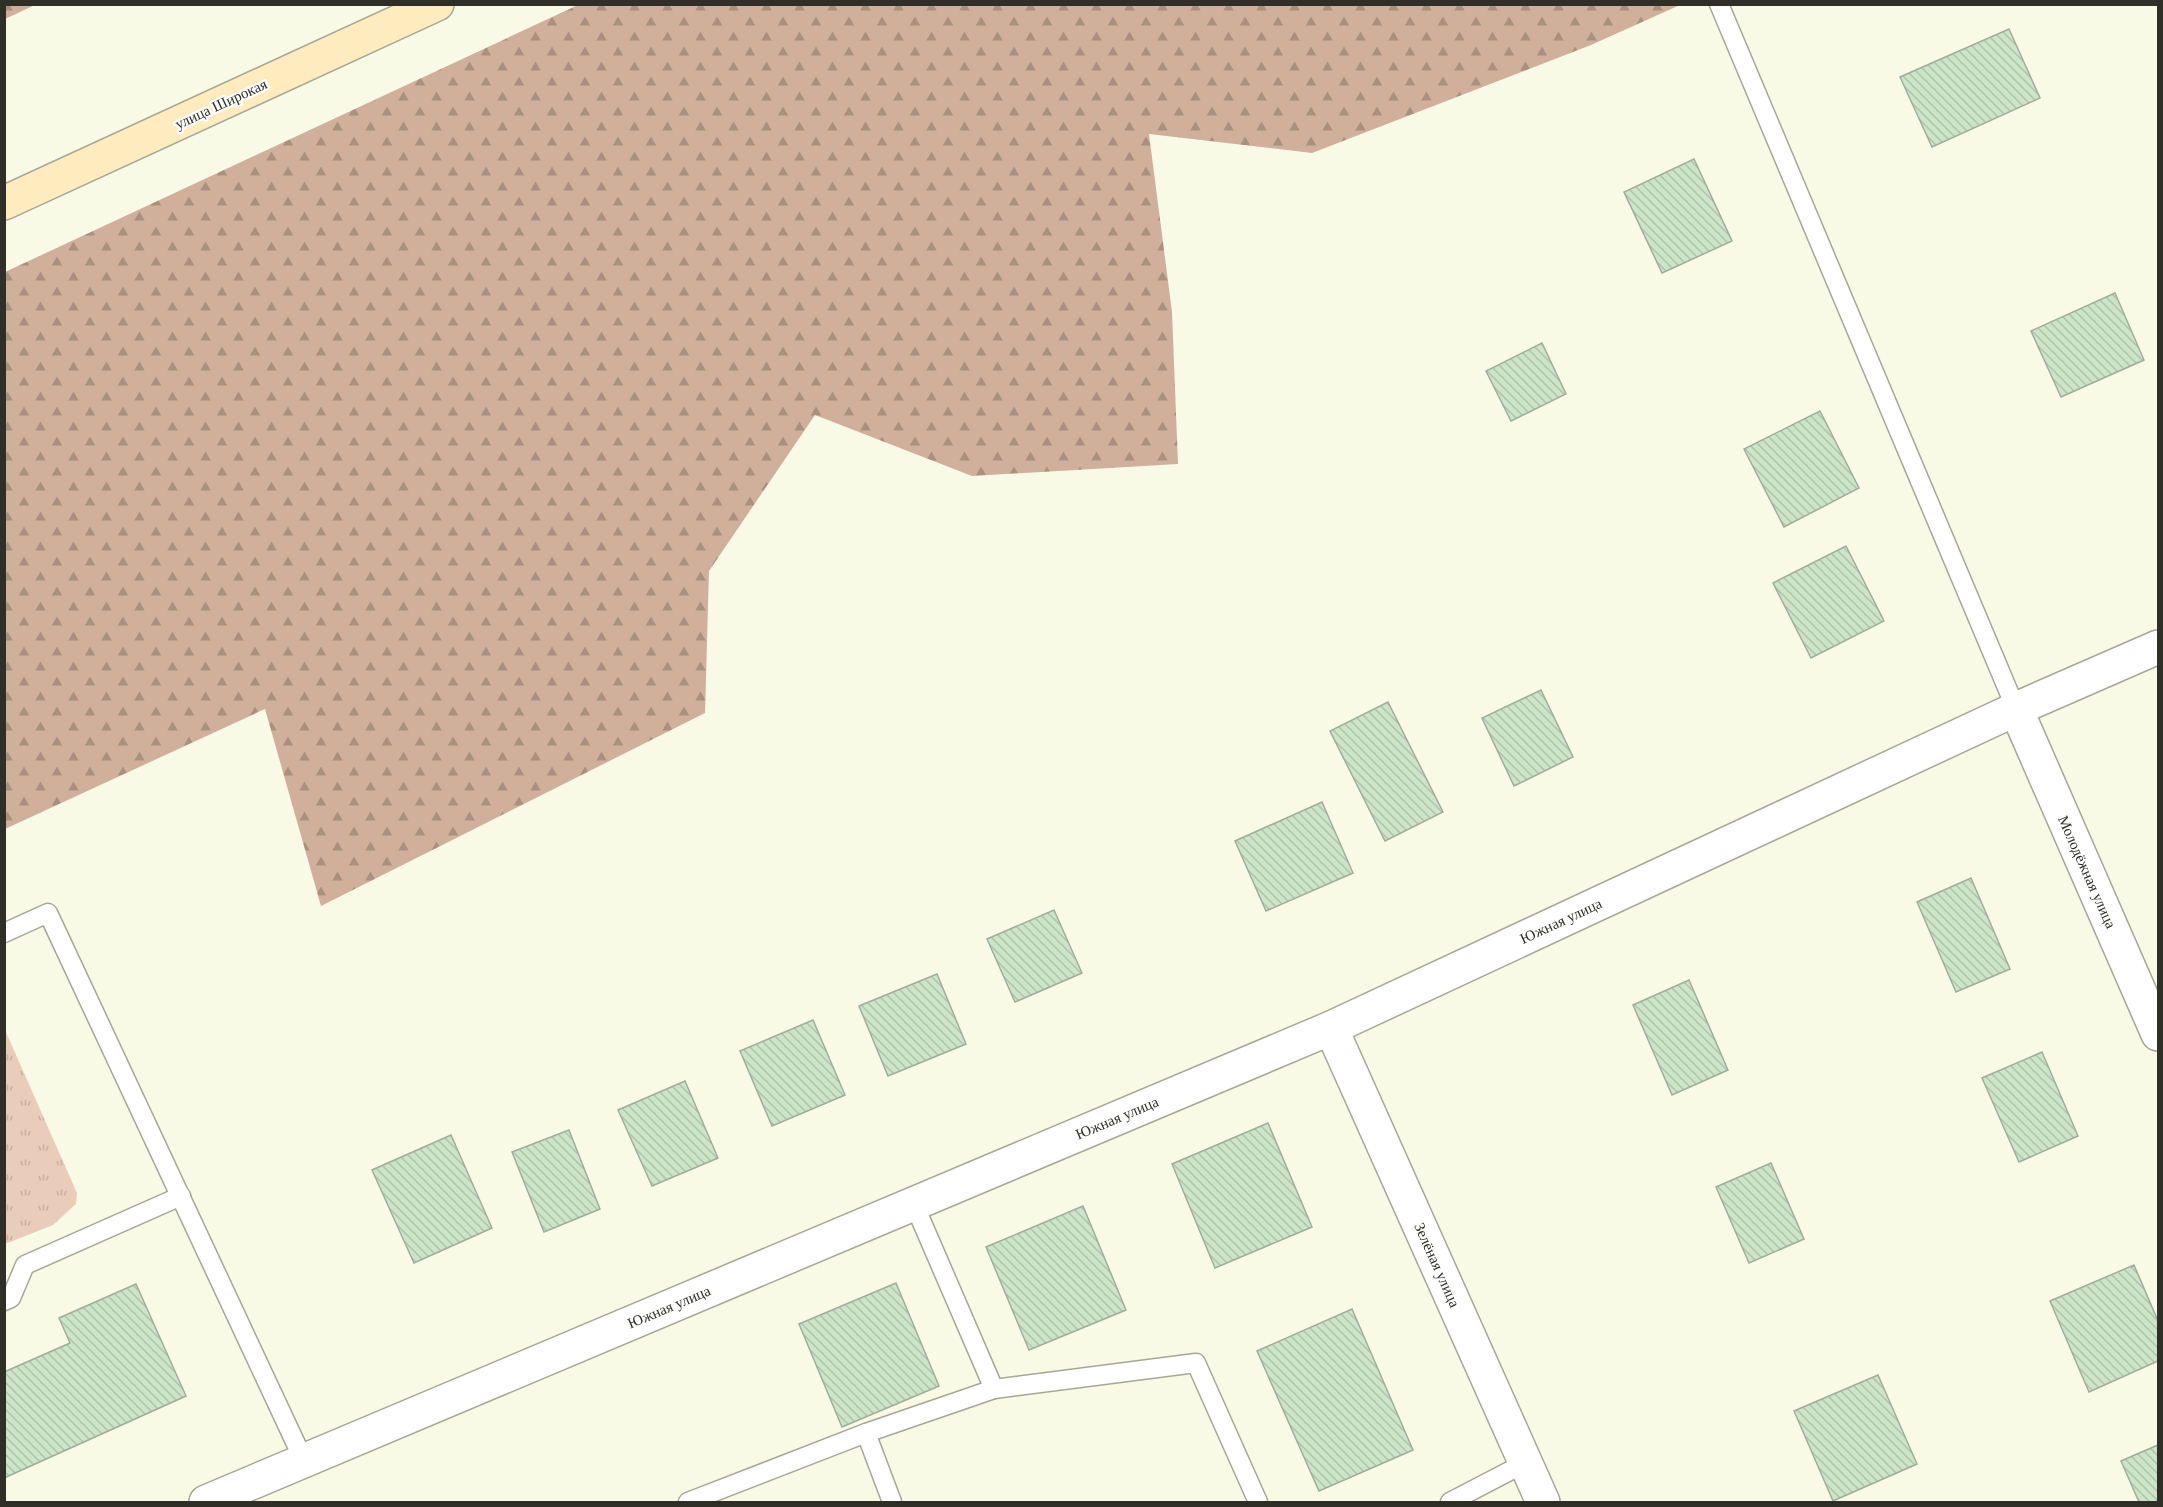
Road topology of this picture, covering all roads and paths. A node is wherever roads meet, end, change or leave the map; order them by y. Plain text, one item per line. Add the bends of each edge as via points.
1 (437, 4) edge
2 (1719, 4) edge
3 (4, 203) edge
4 (2158, 647) edge
5 (2016, 709) junction
6 (4, 933) edge
7 (1331, 1028) junction
8 (2158, 1034) edge
9 (181, 1196) junction
10 (914, 1204) junction
11 (4, 1301) edge
12 (994, 1389) junction
13 (866, 1433) junction
14 (304, 1461) junction
15 (1525, 1462) junction
16 (206, 1503) edge
17 (688, 1503) edge
18 (892, 1503) edge
19 (1258, 1503) edge
20 (1450, 1503) edge
21 (1543, 1503) edge

1 - 3 main road, улица Широкая
2 - 5 lane
4 - 5 street, Южная улица
5 - 7 street, Южная улица
5 - 8 street, Молодёжная улица
6 - 9 lane via 48,913
7 - 10 street, Южная улица
7 - 15 street, Зелёная улица
9 - 11 lane via 25,1265 11,1298
9 - 14 lane
10 - 12 lane
10 - 14 street, Южная улица
12 - 13 lane
12 - 19 lane via 1197,1363
13 - 17 lane
13 - 18 lane
14 - 16 street, Южная улица
15 - 20 lane
15 - 21 street, Зелёная улица

